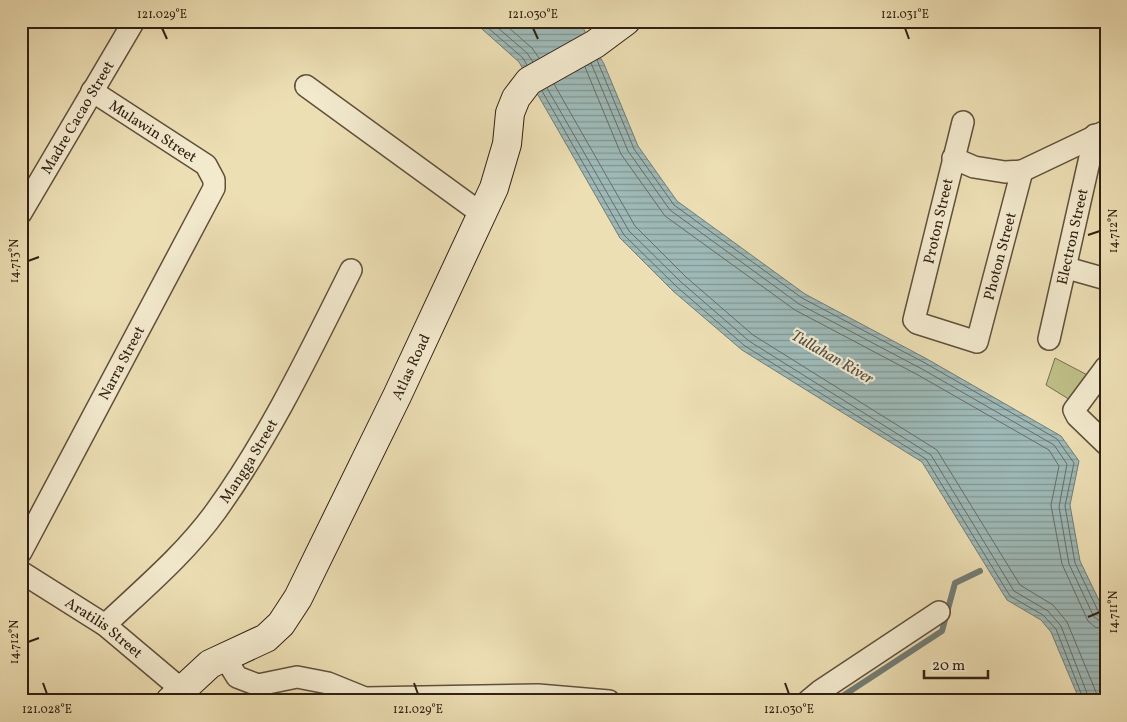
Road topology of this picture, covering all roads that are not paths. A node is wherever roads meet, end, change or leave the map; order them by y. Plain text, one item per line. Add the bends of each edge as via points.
1 (134, 21) edge
2 (626, 21) edge
3 (306, 86) dead end
4 (92, 91) junction
5 (963, 122) dead end
6 (1100, 133) edge
7 (953, 158) junction
8 (1022, 171) junction
9 (211, 174) joint
10 (21, 213) edge
11 (482, 214) junction
12 (1067, 268) junction
13 (351, 270) dead end
14 (1106, 279) edge
15 (1050, 339) dead end
16 (977, 342) joint
17 (1106, 366) edge
18 (1106, 444) edge
19 (21, 552) edge
20 (21, 572) edge
21 (939, 612) dead end
22 (105, 625) junction
23 (224, 656) junction
24 (176, 695) edge
25 (609, 701) edge
26 (808, 701) edge

1 - 4 street, Madre Cacao Street
2 - 11 street, Atlas Road via 595,44 528,81 510,113 503,158
3 - 11 street
4 - 9 street, Mulawin Street via 206,165
4 - 10 street, Madre Cacao Street
5 - 7 street, Proton Street
6 - 8 street
6 - 12 street, Electron Street
7 - 8 street via 974,167
7 - 16 street, Proton Street via 914,320
8 - 16 street, Photon Street
9 - 19 street, Narra Street via 214,188
11 - 23 street, Atlas Road via 298,598 281,624 266,638
12 - 14 street
12 - 15 street, Electron Street
13 - 22 street, Mangga Street via 283,405 215,512 169,565
17 - 18 street via 1074,410 1076,416
20 - 22 street, Aratilis Street
21 - 26 street
22 - 24 street, Aratilis Street
23 - 24 street, Atlas Road via 210,664
23 - 25 street via 237,677 258,686 297,678 328,683 365,698 538,695

